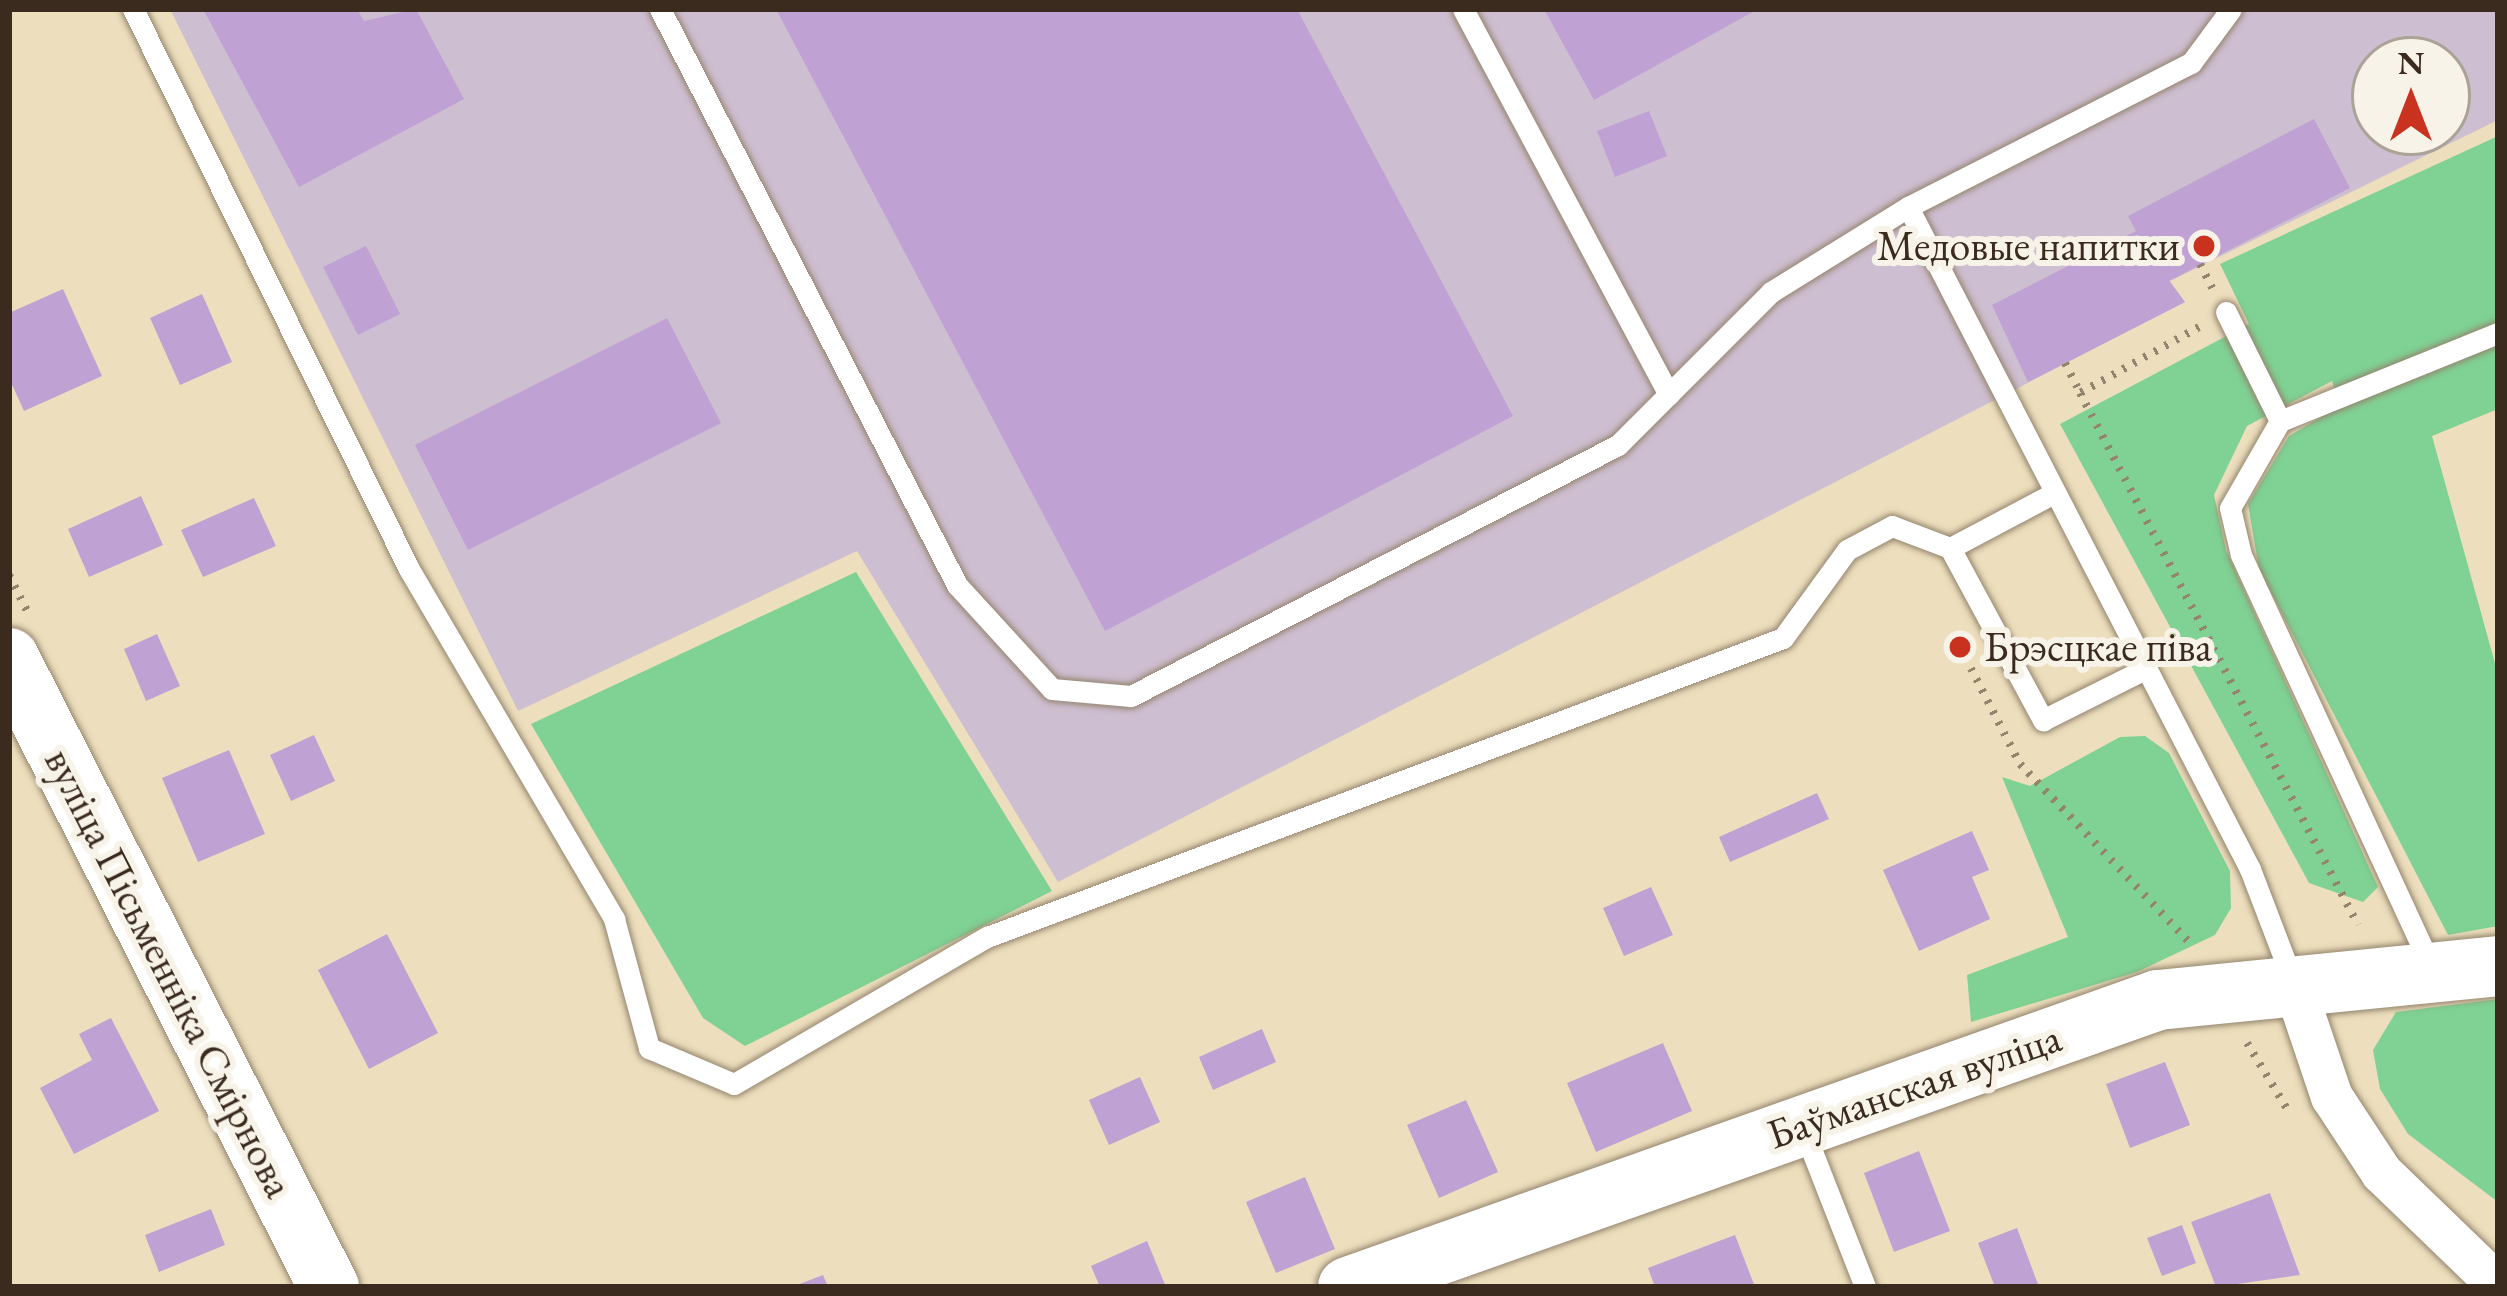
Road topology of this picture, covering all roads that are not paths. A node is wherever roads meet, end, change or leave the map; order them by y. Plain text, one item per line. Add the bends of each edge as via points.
1 (133, 9) edge
2 (660, 9) edge
3 (1463, 9) edge
4 (2231, 9) edge
5 (1908, 208) junction
6 (2226, 312) road end
7 (2498, 333) edge
8 (1669, 394) junction
9 (2280, 421) junction
10 (2054, 493) junction
11 (1949, 548) junction
12 (9, 658) edge
13 (2143, 670) junction
14 (2498, 966) edge
15 (2432, 968) junction
16 (2292, 979) junction
17 (1801, 1125) junction
18 (2491, 1284) edge
19 (328, 1287) edge
20 (1348, 1287) edge
21 (1865, 1287) edge

1 - 11 lane via 409,569 614,919 649,1048 734,1084 988,937 1783,638 1847,550 1892,526
2 - 8 lane via 958,585 1052,689 1131,696 1618,445
3 - 8 lane
4 - 5 lane via 2192,63
5 - 8 lane via 1771,292
5 - 10 lane
6 - 9 lane
7 - 9 lane
9 - 15 lane via 2230,508 2241,555
10 - 11 lane
10 - 13 lane
11 - 13 lane via 2043,720
12 - 19 street, вуліца Пісьменніка Смірнова
13 - 16 lane via 2250,869
14 - 15 street, Баўманская вуліца
15 - 16 street, Баўманская вуліца
16 - 17 street, Баўманская вуліца via 2158,1000
16 - 18 street via 2332,1097 2382,1173
17 - 20 street, Баўманская вуліца
17 - 21 lane

